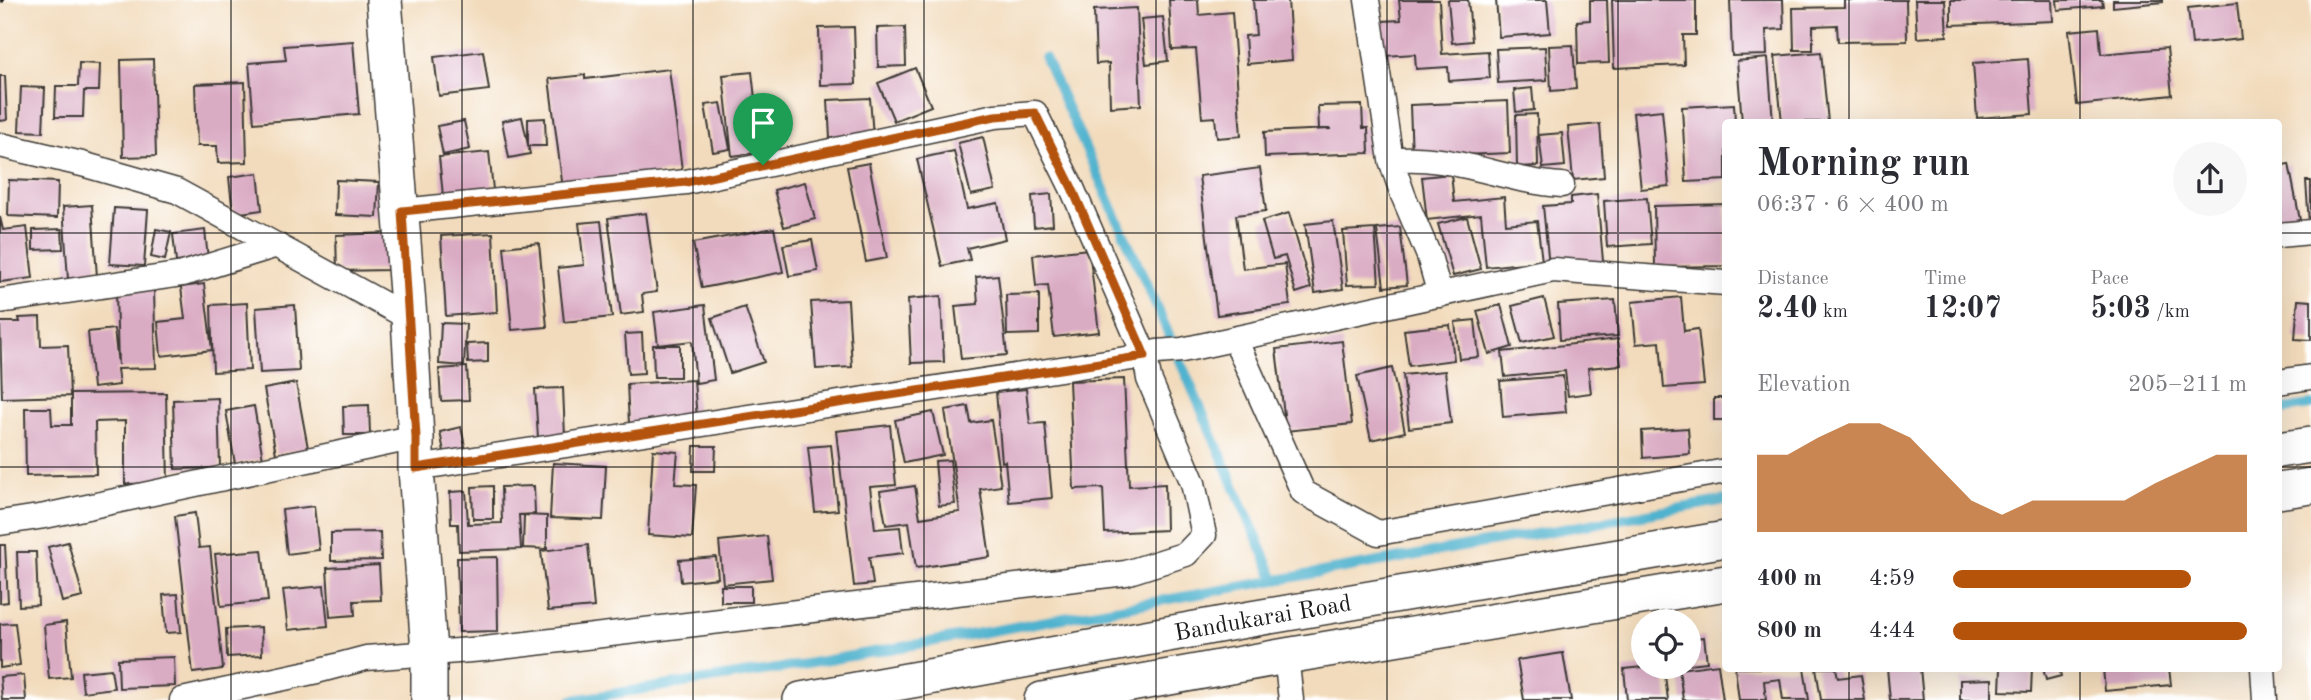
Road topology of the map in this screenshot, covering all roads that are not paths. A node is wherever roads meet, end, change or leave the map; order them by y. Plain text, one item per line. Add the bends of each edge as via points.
1 (384, 0) edge
2 (1367, 0) edge
3 (0, 145) edge
4 (1391, 160) junction
5 (1562, 185) dead end
6 (402, 211) junction
7 (2311, 233) edge
8 (2282, 235) edge
9 (278, 245) junction
10 (1722, 283) edge
11 (1440, 295) junction
12 (0, 301) edge
13 (409, 318) junction
14 (1235, 339) junction
15 (1151, 354) junction
16 (2311, 377) edge
17 (2282, 381) edge
18 (2311, 445) edge
19 (2282, 449) edge
20 (416, 453) junction
21 (1722, 472) edge
22 (2311, 486) edge
23 (2282, 490) edge
24 (0, 523) edge
25 (1722, 540) edge
26 (1722, 584) edge
27 (1286, 656) junction
28 (2263, 672) edge
29 (429, 679) edge
30 (181, 700) edge
31 (801, 700) edge
32 (1042, 700) edge
33 (1291, 700) edge
34 (2265, 700) edge

1 - 6 main road
2 - 4 street
3 - 9 street via 177,191
4 - 5 street via 1442,162 1536,184
4 - 11 street
6 - 13 main road
6 - 15 street via 686,182 995,116 1035,113
7 - 8 street
9 - 12 street via 183,274
9 - 13 street
10 - 11 street via 1553,270
11 - 14 street
13 - 20 main road
14 - 15 street
14 - 21 street via 1303,492 1378,533
15 - 20 street
15 - 29 street via 1149,379 1193,483 1204,535 1186,554 1126,573 484,649
16 - 17 street
18 - 19 main road
20 - 24 street
20 - 29 main road
22 - 23 main road
25 - 31 main road, Bandukarai Road
26 - 27 main road, Bandukarai Road
27 - 32 main road, Bandukarai Road
27 - 33 street
28 - 34 street
29 - 30 street via 366,658

